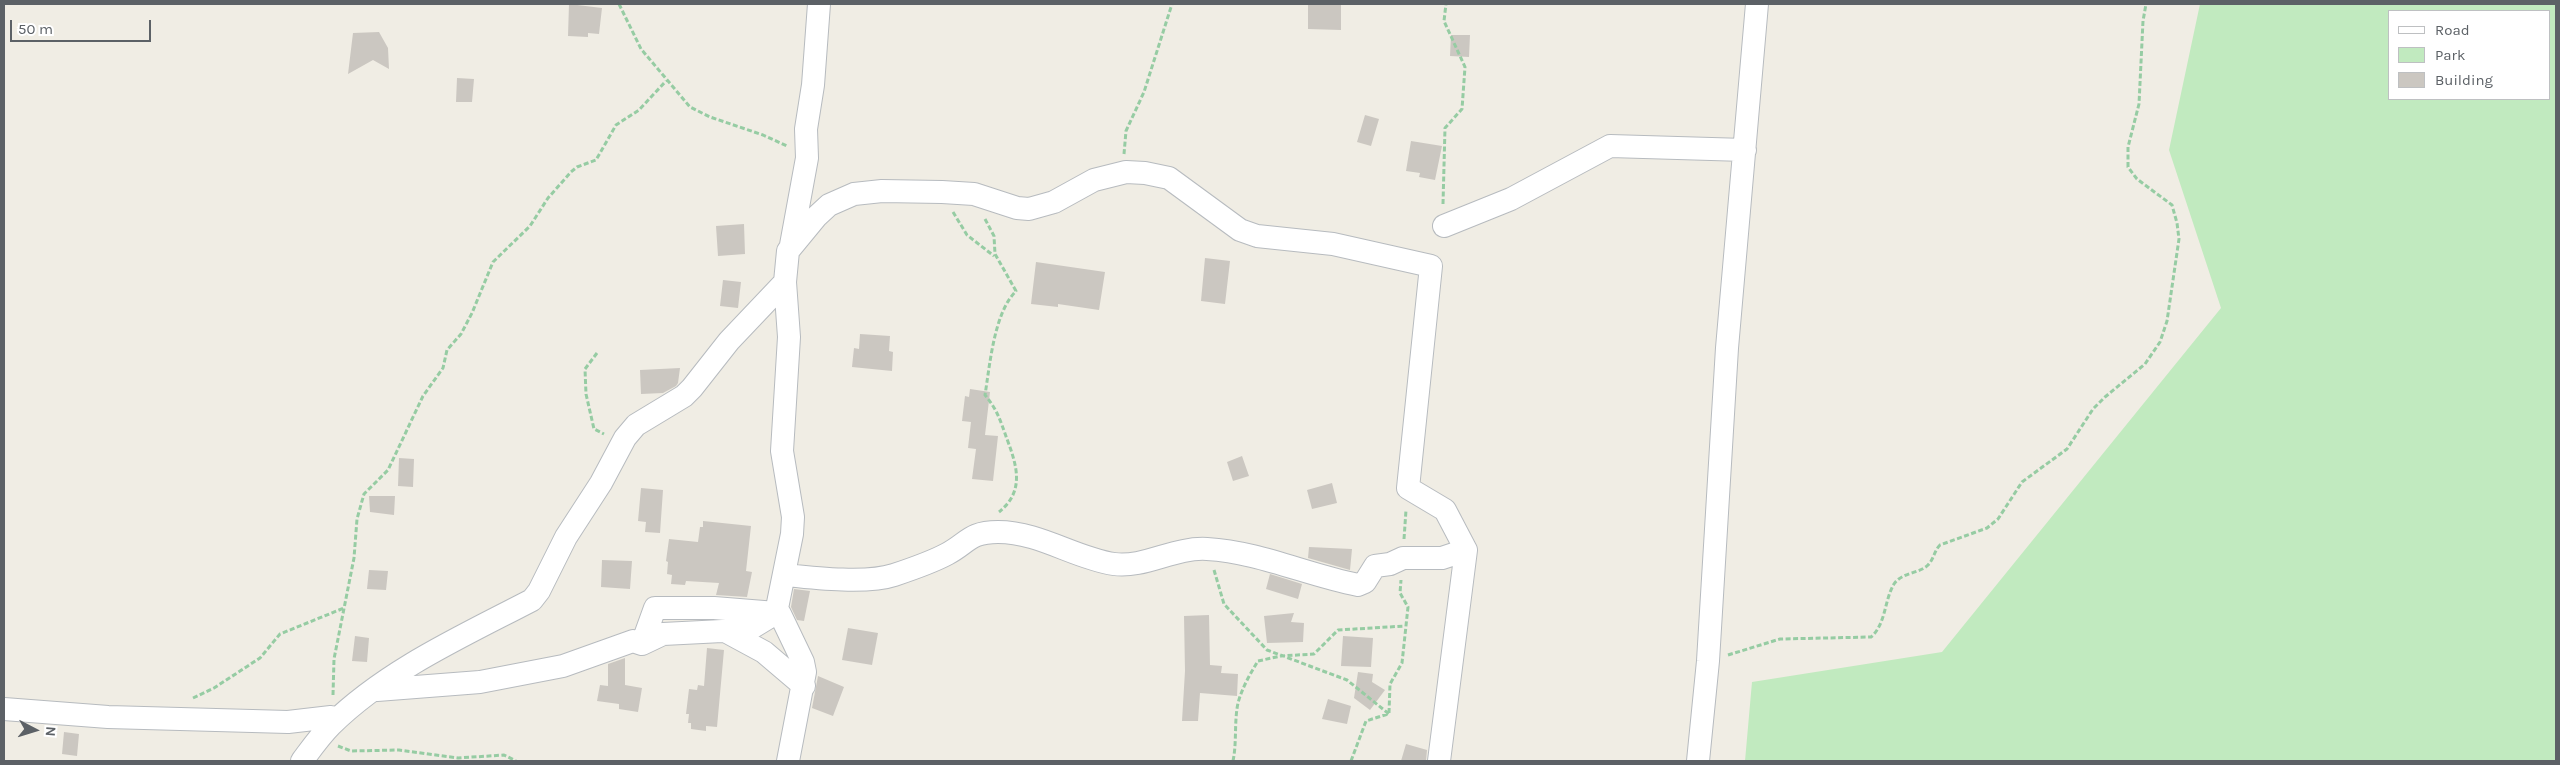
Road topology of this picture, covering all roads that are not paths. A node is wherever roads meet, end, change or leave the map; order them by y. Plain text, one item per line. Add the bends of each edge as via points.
1 (819, 4) edge
2 (1757, 4) edge
3 (1744, 150) junction
4 (1444, 226) road end
5 (791, 247) junction
6 (785, 282) junction
7 (1466, 550) junction
8 (785, 575) junction
9 (776, 613) junction
10 (728, 632) junction
11 (642, 644) junction
12 (804, 686) junction
13 (373, 691) junction
14 (4, 709) edge
15 (332, 717) road end
16 (302, 761) edge
17 (788, 761) edge
18 (1438, 761) edge
19 (1698, 761) edge

1 - 5 street via 806,129 807,158
2 - 3 street
3 - 4 street via 1610,146 1511,199
3 - 19 street
5 - 6 street
5 - 7 street via 829,204 854,194 942,192 984,196 1016,208 1044,207 1094,180 1126,172 1169,178 1240,230 1257,236 1333,244 1431,266 1408,488 1445,510
6 - 8 street via 788,337 782,451 792,517
6 - 13 street via 724,345 684,396 636,425 562,544 540,591 532,600
7 - 8 street via 1430,559 1403,558 1375,566 1365,582 1358,584 1268,559 1208,549 1169,553 1138,563 1096,561 1048,541 997,532 970,537 948,554 892,575 819,578
7 - 18 street
8 - 9 street
9 - 10 street via 753,627
9 - 11 street via 655,608
9 - 12 street via 780,614 804,667
10 - 11 street via 663,634
10 - 12 street via 764,652
11 - 13 street via 633,640 564,666 480,682
12 - 17 street
13 - 16 street via 331,725
14 - 15 street via 108,717 288,722

